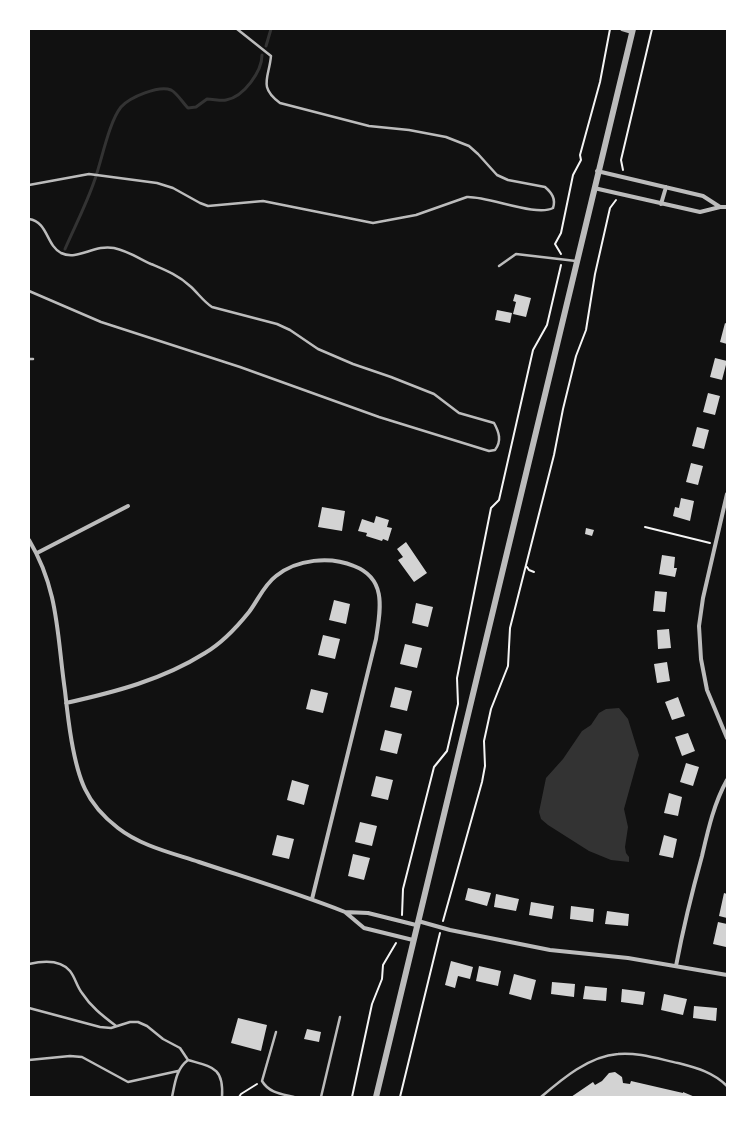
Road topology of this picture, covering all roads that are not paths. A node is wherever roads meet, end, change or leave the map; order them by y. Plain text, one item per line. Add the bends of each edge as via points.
1 (237, 29) edge
2 (622, 29) edge
3 (632, 30) edge
4 (598, 171) junction
5 (29, 185) edge
6 (666, 187) junction
7 (594, 188) junction
8 (662, 204) junction
9 (720, 207) junction
10 (727, 207) edge
11 (29, 219) edge
12 (576, 261) junction
13 (499, 266) dead end
14 (29, 291) edge
15 (727, 494) edge
16 (128, 506) dead end
17 (29, 540) edge
18 (37, 553) junction
19 (66, 703) junction
20 (727, 738) edge
21 (727, 780) edge
22 (312, 899) junction
23 (345, 912) junction
24 (417, 923) junction
25 (413, 940) junction
26 (29, 964) edge
27 (676, 966) junction
28 (727, 975) edge
29 (29, 1008) edge
30 (340, 1018) dead end
31 (116, 1026) junction
32 (276, 1032) dead end
33 (29, 1060) edge
34 (188, 1060) junction
35 (178, 1071) junction
36 (727, 1086) edge
37 (172, 1097) edge
38 (222, 1097) edge
39 (294, 1097) edge
40 (321, 1097) edge
41 (376, 1097) edge
42 (541, 1097) edge

1 - 5 lane via 271,56 266,87 268,93 280,103 369,126 409,130 459,141 478,154 497,175 508,180 545,187 553,196 553,208 548,211 531,209 467,197 416,215 373,223 263,201 208,206 173,188 89,174
2 - 3 street
3 - 4 street
4 - 6 street
4 - 7 street
6 - 8 street
6 - 9 street via 703,196
7 - 8 street
7 - 12 street
8 - 9 street via 700,212
9 - 10 street
11 - 14 lane via 36,220 42,226 55,248 61,253 79,254 98,247 129,252 169,270 191,286 203,301 212,307 277,324 318,349 434,394 459,413 494,423 500,438 498,447 489,451 379,417 240,367 101,322
12 - 13 lane via 516,254
12 - 24 street
15 - 20 street via 703,598 699,633 707,690
16 - 18 street
17 - 18 street
18 - 19 street via 55,606
19 - 22 street via 74,753 85,789 100,811 119,829 153,847
19 - 22 street via 141,684 175,671 207,652 231,632 276,576 297,564 321,560 349,564 363,570 373,580 380,594 376,639
21 - 27 street via 717,800 709,828 683,928
22 - 23 street
23 - 24 street via 368,913
23 - 25 street via 364,928
24 - 25 street
24 - 27 street via 550,950
25 - 41 street
26 - 31 lane via 45,960 65,967 90,1004
27 - 28 street
29 - 31 lane via 83,1024 111,1028
30 - 40 lane
31 - 34 lane via 130,1022 147,1026 180,1048
32 - 39 lane via 262,1081 266,1088 273,1092
33 - 35 lane via 82,1057 128,1082
34 - 35 lane
34 - 38 lane via 214,1067 221,1078
35 - 37 lane
36 - 42 lane via 706,1070 649,1056 619,1053 604,1056 572,1072

